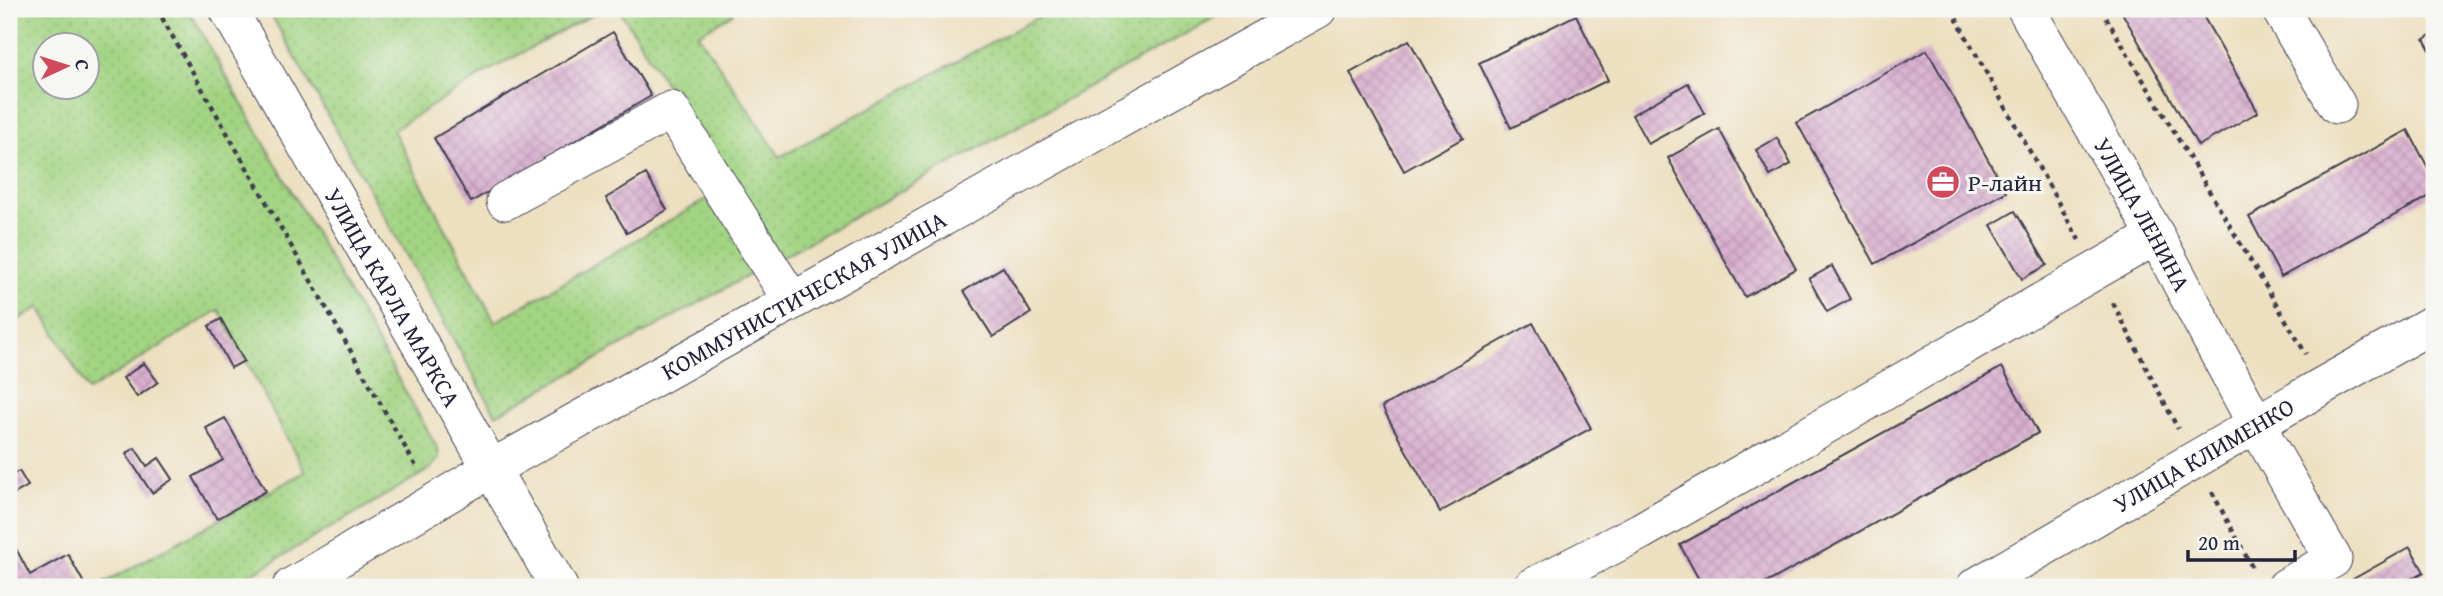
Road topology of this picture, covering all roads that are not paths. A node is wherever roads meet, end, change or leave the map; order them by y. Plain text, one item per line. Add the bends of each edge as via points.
1 (228, 9) edge
2 (1318, 9) edge
3 (2026, 9) edge
4 (2280, 9) edge
5 (2337, 105) dead end
6 (505, 201) dead end
7 (2156, 236) junction
8 (792, 301) junction
9 (2434, 323) edge
10 (2256, 424) junction
11 (492, 468) junction
12 (2012, 578) edge
13 (291, 587) edge
14 (559, 587) edge
15 (1532, 587) edge
16 (1975, 587) edge
17 (2286, 587) edge

1 - 11 street, УЛИЦА КАРЛА МАРКСА
2 - 8 street, КОММУНИСТИЧЕСКАЯ УЛИЦА
3 - 7 street, УЛИЦА ЛЕНИНА
4 - 5 street
6 - 8 street via 671,110
7 - 10 street, УЛИЦА ЛЕНИНА
7 - 15 street via 1641,531
8 - 11 street, КОММУНИСТИЧЕСКАЯ УЛИЦА
9 - 10 street, УЛИЦА КЛИМЕНКО
10 - 12 street, УЛИЦА КЛИМЕНКО
10 - 17 street, УЛИЦА ЛЕНИНА via 2333,559
11 - 13 street, КОММУНИСТИЧЕСКАЯ УЛИЦА
11 - 14 street, УЛИЦА КАРЛА МАРКСА
12 - 16 street, УЛИЦА КЛИМЕНКО

